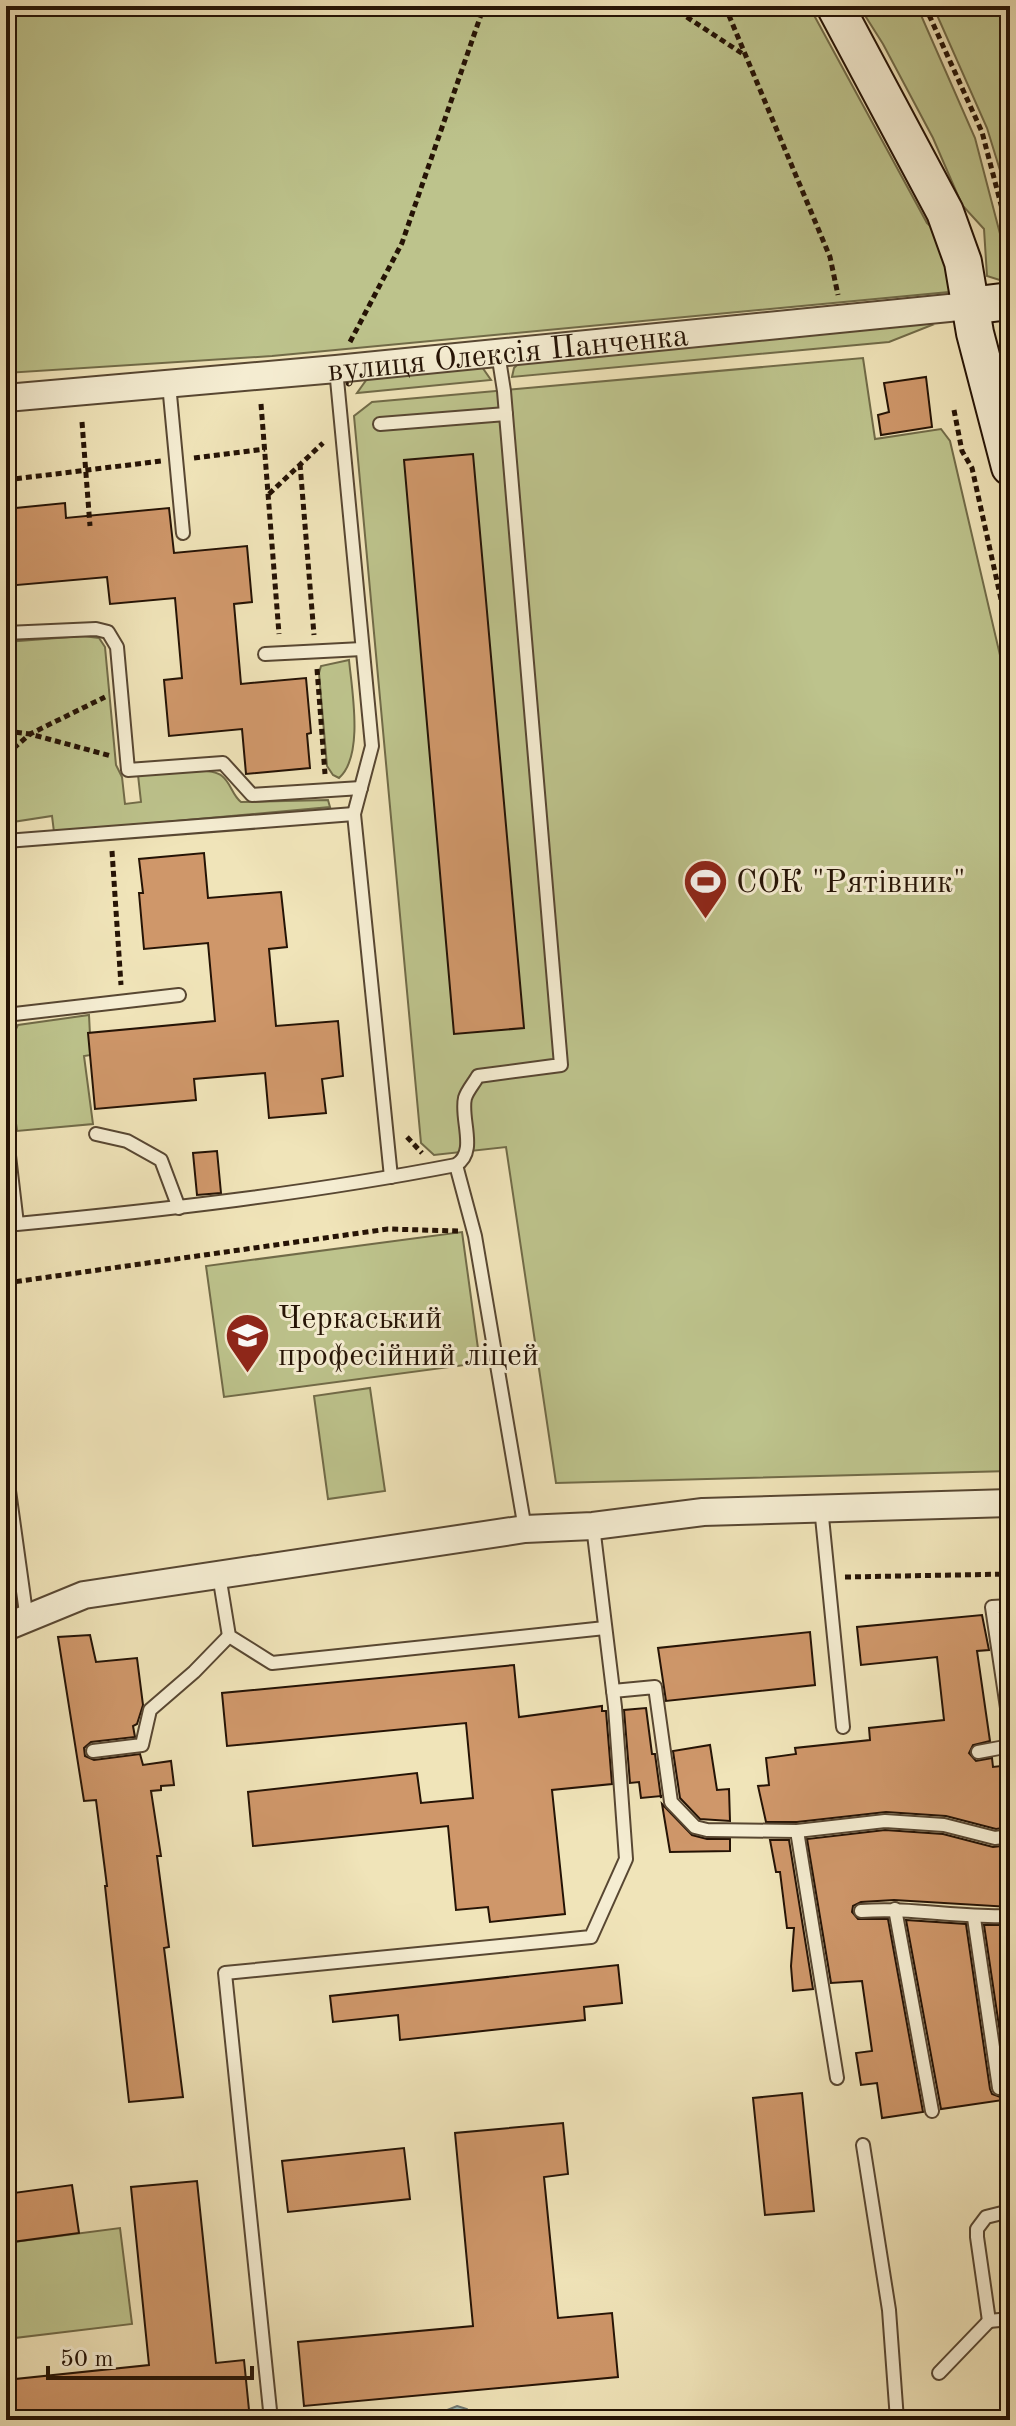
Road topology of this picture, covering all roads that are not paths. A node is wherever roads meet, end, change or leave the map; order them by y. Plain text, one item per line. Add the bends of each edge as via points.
1 (835, 6) edge
2 (1010, 301) edge
3 (969, 306) junction
4 (498, 353) junction
5 (336, 369) junction
6 (169, 384) junction
7 (6, 398) edge
8 (506, 414) junction
9 (380, 424) dead end
10 (1010, 467) edge
11 (183, 533) dead end
12 (6, 633) edge
13 (362, 649) junction
14 (265, 654) dead end
15 (361, 788) junction
16 (354, 814) junction
17 (6, 841) edge
18 (179, 995) dead end
19 (6, 1015) edge
20 (6, 1130) edge
21 (96, 1134) dead end
22 (456, 1165) junction
23 (391, 1177) junction
24 (179, 1208) junction
25 (6, 1469) edge
26 (1010, 1503) edge
27 (821, 1507) junction
28 (593, 1526) junction
29 (525, 1529) junction
30 (219, 1575) junction
31 (1010, 1606) edge
32 (16, 1623) edge
33 (605, 1628) junction
34 (229, 1636) junction
35 (613, 1691) junction
36 (843, 1727) dead end
37 (1010, 1728) edge
38 (1010, 1746) edge
39 (93, 1751) dead end
40 (978, 1752) dead end
41 (797, 1831) junction
42 (1010, 1836) edge
43 (895, 1909) junction
44 (861, 1911) dead end
45 (1010, 1916) edge
46 (974, 1918) junction
47 (837, 2078) dead end
48 (999, 2088) dead end
49 (932, 2111) dead end
50 (863, 2145) dead end
51 (1010, 2211) edge
52 (1010, 2319) edge
53 (989, 2321) junction
54 (939, 2373) dead end
55 (271, 2420) edge
56 (897, 2420) edge

1 - 3 street via 945,212 963,262
2 - 3 street, вулиця Олексія Панченка
3 - 4 street, вулиця Олексія Панченка
3 - 10 street
4 - 5 street, вулиця Олексія Панченка
4 - 8 lane
5 - 6 street, вулиця Олексія Панченка
5 - 13 lane
6 - 7 street, вулиця Олексія Панченка
6 - 11 lane
8 - 9 lane
8 - 22 lane via 561,1065 478,1076 465,1098 467,1152
12 - 15 lane via 108,632 117,647 128,770 223,763 252,795
13 - 14 lane
13 - 15 lane via 372,746
15 - 16 lane
16 - 17 lane
16 - 23 lane
18 - 19 lane
20 - 24 lane via 17,1224
21 - 24 lane via 127,1141 161,1160
22 - 23 lane
22 - 29 lane via 475,1232
23 - 24 lane
25 - 32 lane
26 - 27 street
27 - 28 street via 703,1512
27 - 36 lane
28 - 29 street
28 - 33 lane
29 - 30 street
30 - 32 street via 84,1595
30 - 34 lane
31 - 37 lane via 992,1607
33 - 34 lane via 272,1663
33 - 35 lane
34 - 39 lane via 150,1710 142,1745
35 - 41 lane via 655,1687 671,1802 695,1827
35 - 55 lane via 626,1859 591,1937 225,1973
38 - 40 lane
41 - 42 lane via 885,1821
41 - 47 lane
43 - 44 lane
43 - 46 lane
43 - 49 lane
45 - 46 lane
46 - 48 lane
50 - 56 lane via 889,2310
51 - 53 lane via 986,2217 977,2229
52 - 53 lane
53 - 54 lane

